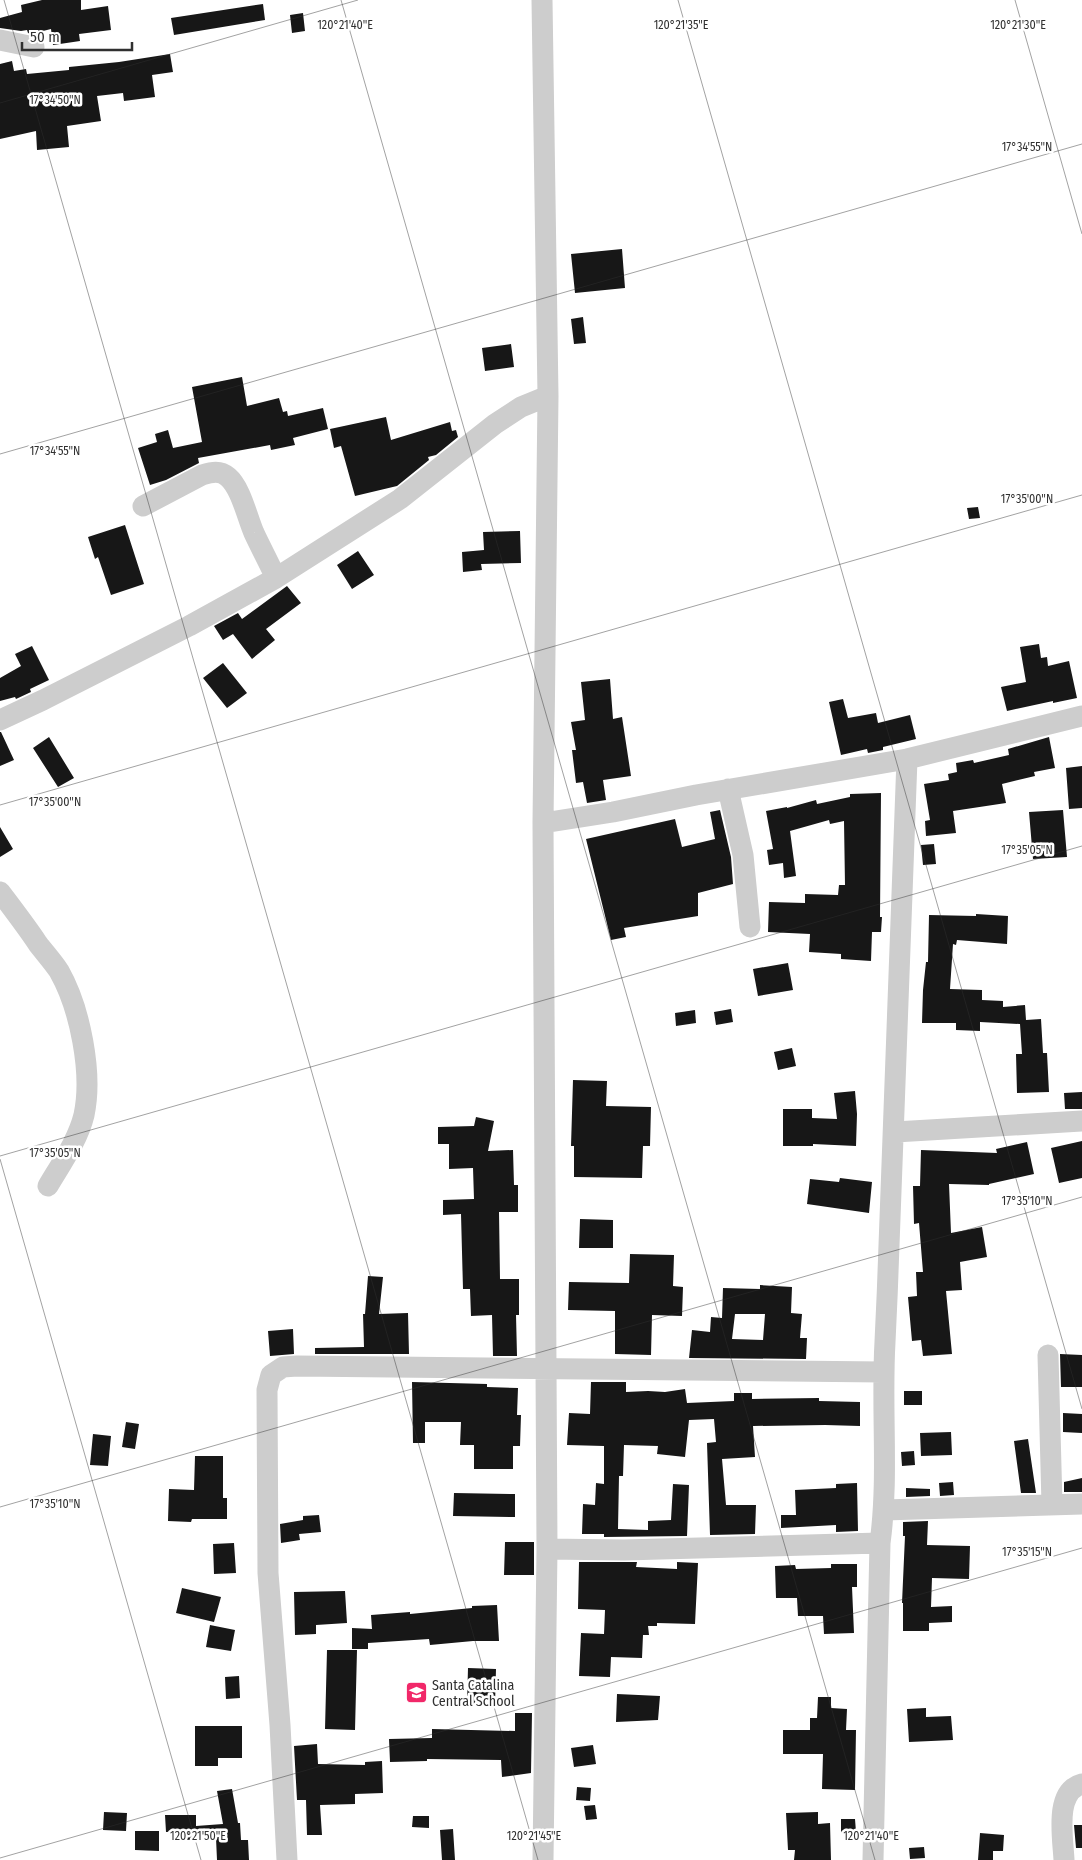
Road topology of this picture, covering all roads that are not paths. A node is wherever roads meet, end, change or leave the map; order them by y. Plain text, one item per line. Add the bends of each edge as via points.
1 (542, 0) edge
2 (0, 40) edge
3 (34, 47) dead end
4 (548, 396) junction
5 (143, 506) dead end
6 (276, 578) junction
7 (1082, 716) edge
8 (0, 720) edge
9 (907, 759) junction
10 (728, 789) junction
11 (543, 823) junction
12 (0, 892) edge
13 (750, 926) dead end
14 (1082, 1121) edge
15 (895, 1132) junction
16 (48, 1186) dead end
17 (1048, 1355) dead end
18 (544, 1368) junction
19 (883, 1372) junction
20 (1082, 1504) edge
21 (1052, 1506) junction
22 (884, 1510) junction
23 (880, 1543) junction
24 (547, 1549) junction
25 (1082, 1784) edge
26 (287, 1860) edge
27 (543, 1860) edge
28 (874, 1860) edge
29 (1064, 1860) edge

1 - 4 street
2 - 3 street
4 - 6 street via 521,407 495,424 400,499
4 - 11 street
5 - 6 street via 202,475 220,472 237,489 253,532
6 - 8 street
7 - 9 street
9 - 10 street
9 - 15 street
10 - 11 street
10 - 13 street via 743,855
11 - 18 street
12 - 16 street via 58,970 69,992 85,1054 88,1078 84,1115
14 - 15 street
15 - 19 street
17 - 21 street
18 - 19 street
18 - 24 street
18 - 26 street via 297,1366 283,1367 271,1376 267,1390 268,1573
19 - 22 street
20 - 21 street
21 - 22 street
22 - 23 street
23 - 24 street
23 - 28 street
24 - 27 street
25 - 29 street via 1073,1788 1065,1798 1062,1822

